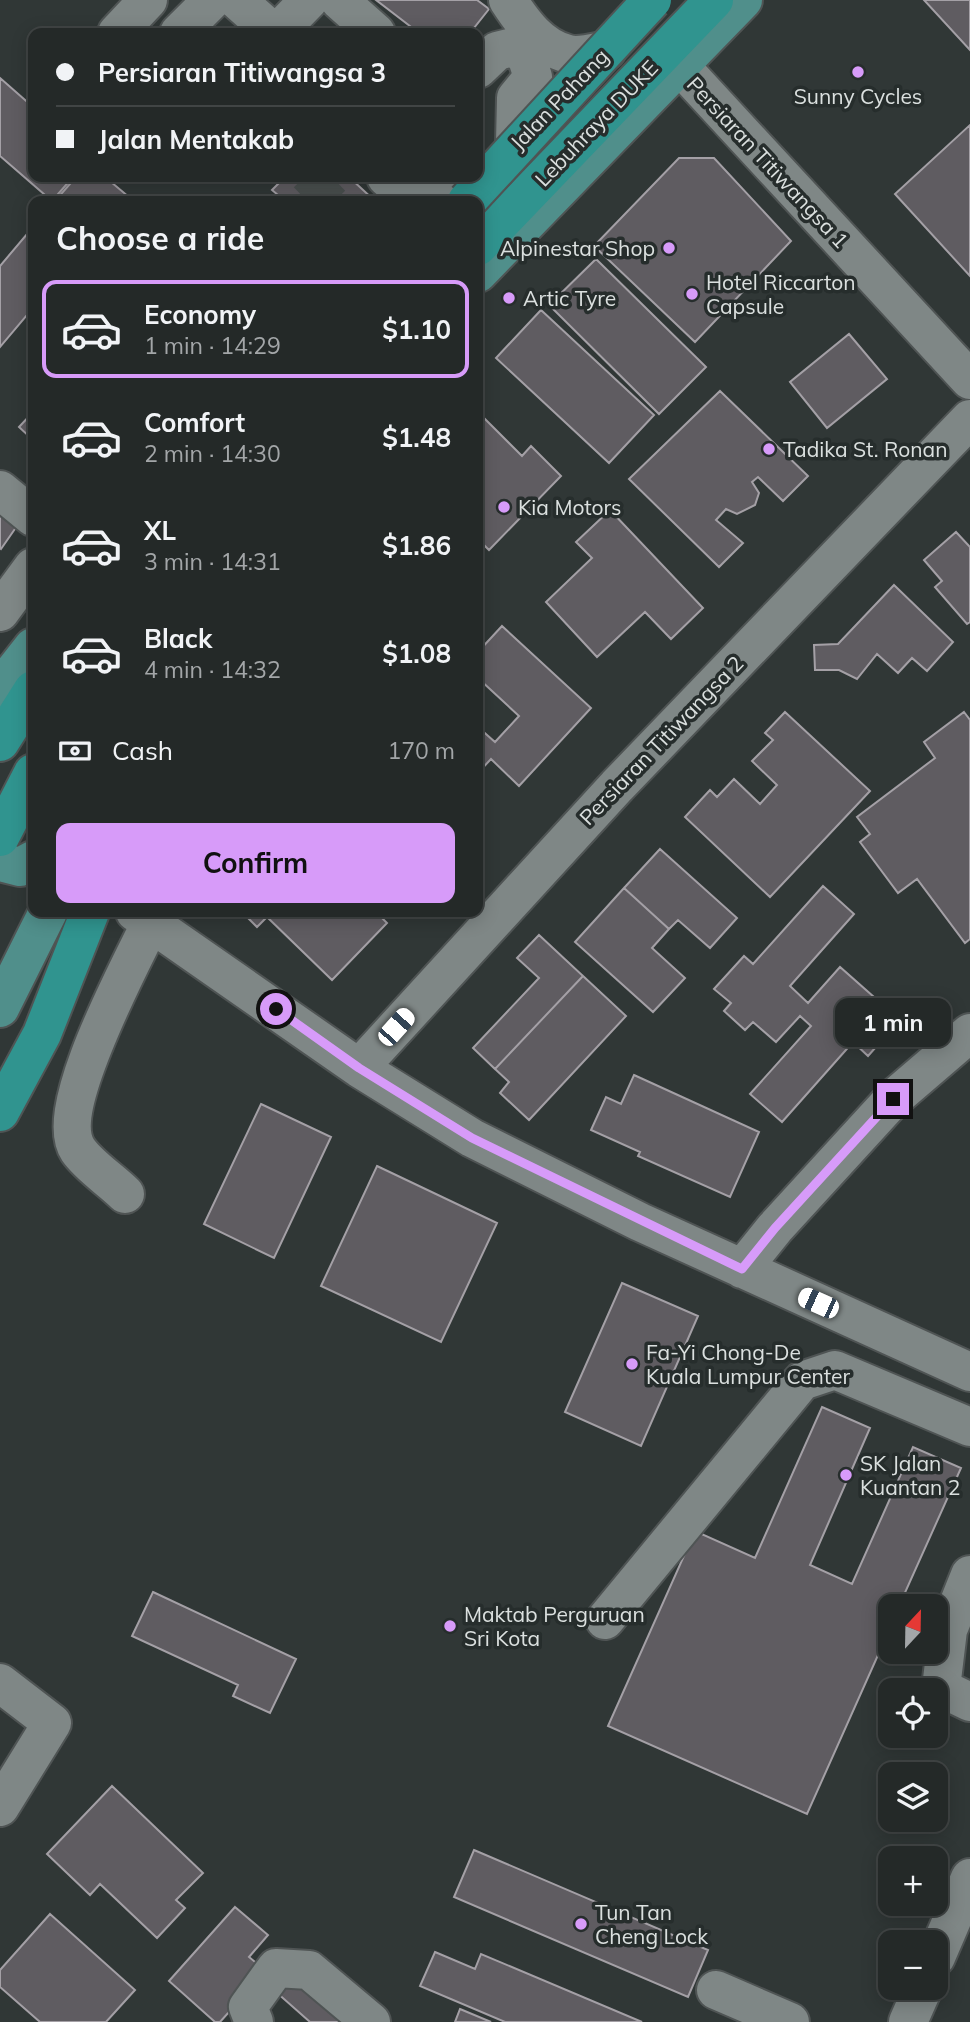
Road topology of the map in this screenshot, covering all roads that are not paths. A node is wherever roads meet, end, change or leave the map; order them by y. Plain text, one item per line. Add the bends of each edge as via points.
1 (150, 0) edge
2 (212, 0) edge
3 (237, 0) edge
4 (309, 0) edge
5 (339, 0) edge
6 (508, 0) edge
7 (652, 0) edge
8 (657, 0) edge
9 (714, 0) edge
10 (743, 0) edge
11 (122, 28) edge
12 (179, 28) edge
13 (185, 28) edge
14 (269, 28) edge
15 (280, 28) edge
16 (370, 28) edge
17 (607, 50) junction
18 (483, 64) edge
19 (681, 67) junction
20 (515, 143) junction
21 (483, 170) edge
22 (483, 172) edge
23 (392, 182) edge
24 (471, 182) edge
25 (472, 182) edge
26 (458, 195) edge
27 (408, 196) edge
28 (483, 241) edge
29 (483, 268) edge
30 (970, 380) edge
31 (970, 419) edge
32 (0, 490) edge
33 (28, 513) edge
34 (28, 574) edge
35 (0, 612) edge
36 (28, 653) edge
37 (0, 689) edge
38 (28, 698) edge
39 (0, 742) edge
40 (28, 783) edge
41 (0, 837) edge
42 (0, 862) edge
43 (28, 863) edge
44 (46, 917) edge
45 (88, 917) edge
46 (143, 917) edge
47 (144, 917) edge
48 (0, 1008) edge
49 (970, 1033) edge
50 (359, 1068) junction
51 (0, 1112) edge
52 (125, 1194) dead end
53 (742, 1269) junction
54 (970, 1372) edge
55 (970, 1427) edge
56 (970, 1575) edge
57 (605, 1620) dead end
58 (0, 1683) edge
59 (970, 1702) edge
60 (0, 1807) edge
61 (970, 1878) edge
62 (948, 1930) edge
63 (716, 1990) dead end
64 (918, 2000) edge
65 (254, 2022) edge
66 (371, 2022) edge
67 (790, 2022) edge
68 (908, 2022) edge

1 - 11 street
1 - 12 street
2 - 13 street
3 - 14 street
4 - 15 street
5 - 16 street
6 - 17 street via 526,27 545,44 570,55
7 - 21 highway, Lebuhraya DUKE, bridge
8 - 17 main road, Jalan Pahang
9 - 28 highway, Lebuhraya DUKE
10 - 19 main road
17 - 20 main road, Jalan Pahang
18 - 20 street via 497,51 513,47 526,56 533,77 516,98
19 - 29 main road
19 - 30 street, Persiaran Titiwangsa 1
20 - 22 main road, Jalan Pahang
23 - 27 street
24 - 26 highway, Lebuhraya DUKE, bridge
25 - 26 main road, Jalan Pahang
31 - 50 street, Persiaran Titiwangsa 2 via 617,786
32 - 33 street
34 - 35 street
36 - 37 main road
38 - 39 highway
40 - 41 highway
42 - 43 main road via 20,867
44 - 48 main road
45 - 51 highway via 42,1034
46 - 52 street via 79,1078 73,1116 77,1149
47 - 50 street
49 - 53 street via 893,1099
50 - 53 street via 472,1138
53 - 54 street
55 - 57 street via 835,1370 802,1381
56 - 59 street via 948,1630 941,1688
58 - 60 street via 52,1723
61 - 62 street
63 - 67 street
64 - 68 street
65 - 66 street via 248,2007 276,1968 309,1970

